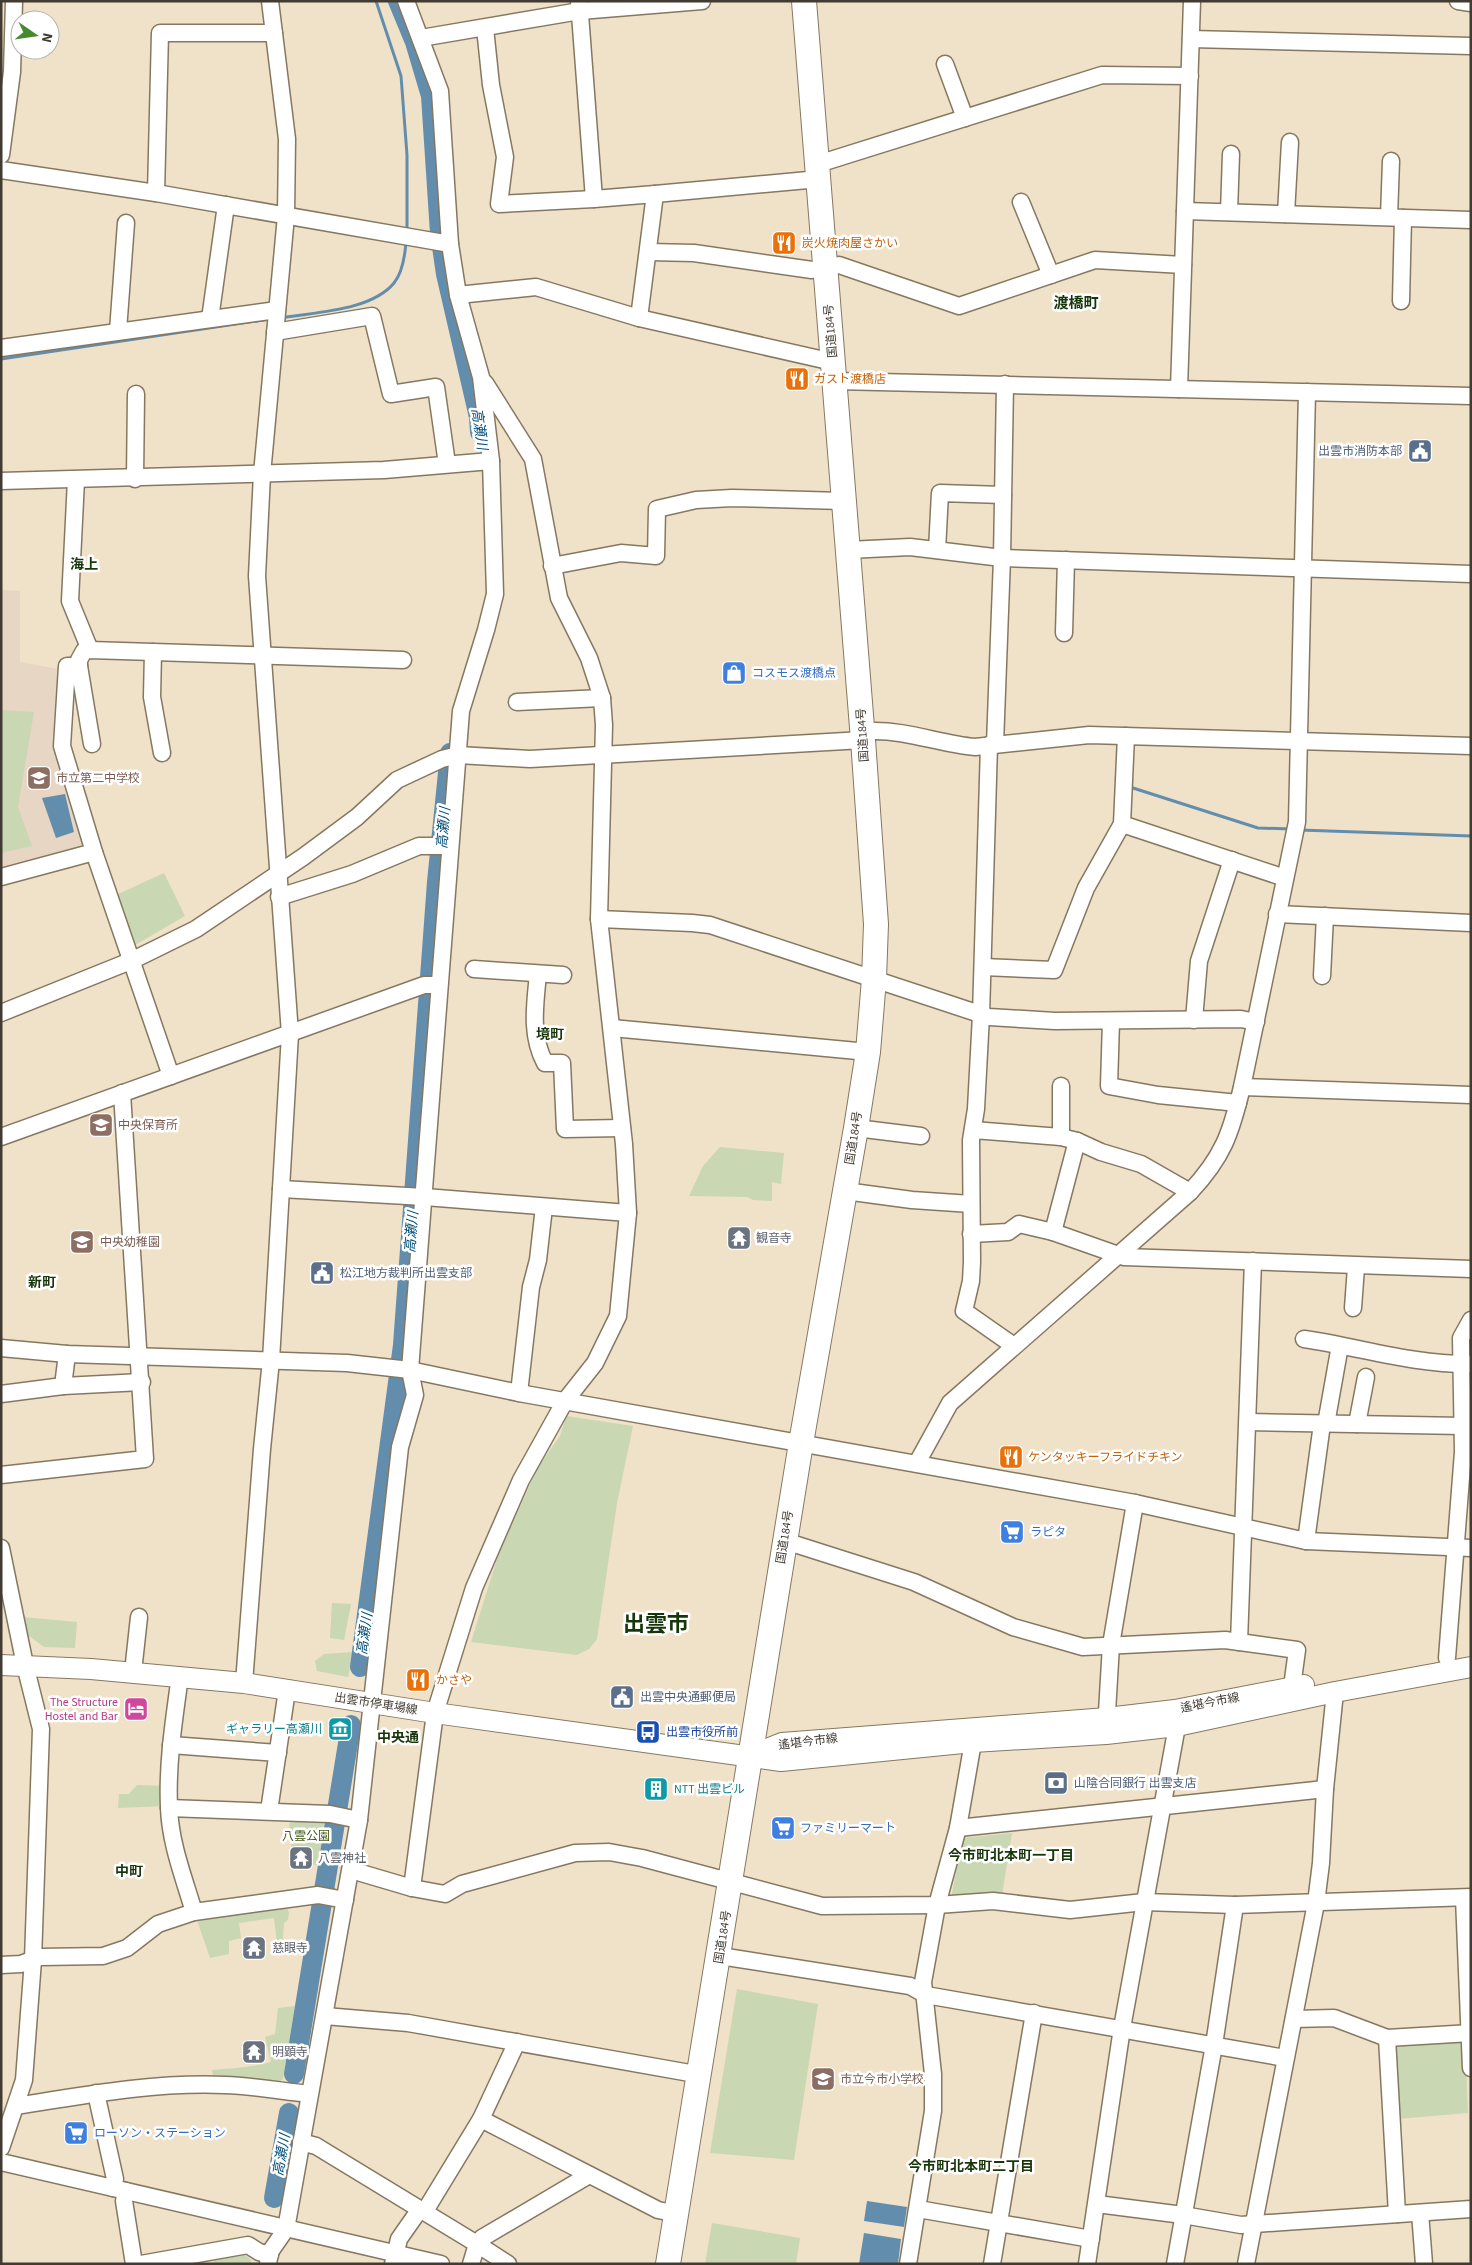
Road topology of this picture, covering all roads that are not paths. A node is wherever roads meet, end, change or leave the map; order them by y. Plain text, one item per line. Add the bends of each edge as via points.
1 (14, 1) edge
2 (270, 1) edge
3 (406, 1) edge
4 (702, 1) edge
5 (804, 1) edge
6 (1192, 1) edge
7 (1458, 1) edge
8 (1471, 3) edge
9 (579, 6) edge
10 (485, 28) junction
11 (274, 33) junction
12 (421, 38) junction
13 (1191, 39) junction
14 (1471, 46) edge
15 (945, 64) dead end
16 (7, 72) edge
17 (1190, 76) junction
18 (965, 118) junction
19 (1290, 142) dead end
20 (1231, 154) dead end
21 (1, 155) edge
22 (1391, 161) dead end
23 (1, 170) edge
24 (818, 172) junction
25 (156, 193) junction
26 (655, 194) junction
27 (594, 198) junction
28 (1021, 202) dead end
29 (226, 205) junction
30 (1185, 211) junction
31 (1229, 212) junction
32 (1286, 214) junction
33 (286, 216) junction
34 (1396, 218) junction
35 (1471, 220) edge
36 (126, 224) dead end
37 (450, 244) junction
38 (648, 252) junction
39 (1183, 265) junction
40 (825, 267) junction
41 (1051, 275) junction
42 (458, 295) junction
43 (1401, 301) dead end
44 (277, 310) junction
45 (639, 318) junction
46 (210, 319) junction
47 (118, 331) junction
48 (275, 332) junction
49 (1, 348) edge
50 (834, 371) junction
51 (481, 377) junction
52 (1005, 384) junction
53 (1179, 389) junction
54 (1308, 392) junction
55 (136, 394) dead end
56 (1471, 396) edge
57 (491, 461) junction
58 (447, 464) junction
59 (262, 474) junction
60 (135, 479) junction
61 (76, 480) junction
62 (1, 481) edge
63 (1003, 495) junction
64 (844, 501) junction
65 (848, 550) junction
66 (937, 550) junction
67 (1002, 558) junction
68 (1066, 560) junction
69 (552, 566) junction
70 (1304, 570) junction
71 (1471, 574) edge
72 (1064, 633) dead end
73 (90, 650) junction
74 (153, 652) junction
75 (262, 654) junction
76 (403, 660) dead end
77 (79, 666) junction
78 (602, 698) junction
79 (517, 702) dead end
80 (1126, 736) junction
81 (863, 740) junction
82 (1298, 742) junction
83 (92, 744) dead end
84 (992, 745) junction
85 (1471, 746) edge
86 (162, 753) dead end
87 (602, 753) junction
88 (458, 755) junction
89 (1122, 824) junction
90 (450, 846) junction
91 (94, 852) junction
92 (1232, 860) junction
93 (277, 876) junction
94 (1, 877) edge
95 (1285, 878) junction
96 (278, 897) junction
97 (1277, 914) junction
98 (1325, 916) junction
99 (599, 919) junction
100 (1471, 923) edge
101 (133, 960) junction
102 (983, 967) junction
103 (474, 970) dead end
104 (538, 974) junction
105 (563, 975) dead end
106 (1322, 976) dead end
107 (874, 979) junction
108 (439, 985) junction
109 (1, 1013) edge
110 (981, 1015) junction
111 (1194, 1020) junction
112 (1110, 1021) junction
113 (1256, 1022) junction
114 (612, 1028) junction
115 (290, 1034) junction
116 (868, 1052) junction
117 (171, 1076) junction
118 (1061, 1086) dead end
119 (122, 1093) junction
120 (1240, 1095) junction
121 (1471, 1095) edge
122 (622, 1128) junction
123 (856, 1128) junction
124 (973, 1130) junction
125 (921, 1136) dead end
126 (1, 1138) edge
127 (1069, 1139) junction
128 (281, 1189) junction
129 (845, 1191) junction
130 (1190, 1192) junction
131 (425, 1197) junction
132 (970, 1204) junction
133 (544, 1207) junction
134 (628, 1213) junction
135 (1053, 1232) junction
136 (971, 1234) junction
137 (1120, 1256) junction
138 (1252, 1261) junction
139 (1356, 1267) junction
140 (1471, 1269) edge
141 (1353, 1308) dead end
142 (1471, 1320) edge
143 (1304, 1339) dead end
144 (1014, 1346) junction
145 (1, 1348) edge
146 (1339, 1351) dead end
147 (67, 1354) junction
148 (140, 1356) junction
149 (271, 1360) junction
150 (1466, 1364) edge
151 (410, 1370) junction
152 (1366, 1377) dead end
153 (142, 1382) junction
154 (63, 1386) junction
155 (518, 1393) junction
156 (1, 1394) edge
157 (565, 1401) junction
158 (1248, 1422) junction
159 (1465, 1422) edge
160 (1324, 1424) junction
161 (1357, 1424) junction
162 (801, 1443) junction
163 (918, 1463) junction
164 (1, 1475) edge
165 (1135, 1503) junction
166 (1244, 1526) junction
167 (785, 1541) junction
168 (1306, 1541) junction
169 (1, 1548) edge
170 (1464, 1548) edge
171 (140, 1617) dead end
172 (1238, 1642) junction
173 (1111, 1645) junction
174 (1471, 1655) edge
175 (1447, 1658) junction
176 (1, 1665) edge
177 (25, 1665) junction
178 (1471, 1667) edge
179 (133, 1672) junction
180 (180, 1676) junction
181 (244, 1683) junction
182 (1292, 1687) junction
183 (287, 1690) junction
184 (1335, 1692) junction
185 (373, 1703) junction
186 (435, 1713) junction
187 (1176, 1718) junction
188 (1106, 1726) junction
189 (972, 1735) junction
190 (171, 1745) junction
191 (278, 1753) junction
192 (750, 1756) junction
193 (1325, 1789) junction
194 (1163, 1806) junction
195 (169, 1808) junction
196 (269, 1811) junction
197 (359, 1820) junction
198 (958, 1828) junction
199 (351, 1870) junction
200 (732, 1882) junction
201 (412, 1888) junction
202 (1467, 1897) edge
203 (345, 1900) junction
204 (1144, 1902) junction
205 (1316, 1903) junction
206 (937, 1905) junction
207 (1235, 1905) junction
208 (194, 1912) junction
209 (720, 1956) junction
210 (33, 1960) junction
211 (1, 1965) edge
212 (926, 1995) junction
213 (1034, 2013) junction
214 (325, 2016) junction
215 (1294, 2019) junction
216 (1122, 2028) junction
217 (1470, 2033) edge
218 (1387, 2038) junction
219 (517, 2042) junction
220 (1214, 2045) junction
221 (1285, 2058) junction
222 (1471, 2068) edge
223 (700, 2075) junction
224 (96, 2093) junction
225 (309, 2094) junction
226 (16, 2106) junction
227 (481, 2119) junction
228 (301, 2142) junction
229 (1, 2148) edge
230 (1, 2162) edge
231 (589, 2175) junction
232 (120, 2189) junction
233 (1097, 2204) junction
234 (918, 2209) junction
235 (1471, 2209) edge
236 (422, 2210) junction
237 (1420, 2213) junction
238 (678, 2214) junction
239 (1397, 2214) junction
240 (1183, 2215) junction
241 (1000, 2222) junction
242 (1253, 2223) junction
243 (286, 2229) junction
244 (1091, 2239) junction
245 (477, 2244) junction
246 (394, 2258) edge
247 (269, 2259) edge
248 (134, 2264) edge
249 (142, 2264) edge
250 (441, 2264) edge
251 (471, 2264) edge
252 (508, 2264) edge
253 (668, 2264) edge
254 (908, 2264) edge
255 (992, 2264) edge
256 (1087, 2264) edge
257 (1176, 2264) edge
258 (1246, 2264) edge
259 (1424, 2264) edge

1 - 16 street
2 - 11 street
3 - 12 street
4 - 9 street
5 - 24 highway, 国道184号
6 - 13 street
7 - 8 street
9 - 10 street
9 - 27 street
10 - 12 street
10 - 27 street via 504,157 499,204
11 - 25 street via 160,34
11 - 33 street via 287,139
12 - 37 street via 440,91
13 - 14 street
13 - 17 street
15 - 18 street
16 - 21 street
17 - 18 street via 1102,74
17 - 30 street
18 - 24 street
19 - 32 street
20 - 31 street
22 - 34 street
23 - 25 street
24 - 26 street
24 - 40 highway, 国道184号
25 - 29 street
26 - 27 street
26 - 38 street
28 - 41 street
29 - 33 street
29 - 46 street
30 - 31 street
30 - 39 street
31 - 32 street
32 - 34 street
33 - 37 street
33 - 44 street
34 - 35 street
34 - 43 street
36 - 47 street
37 - 42 street
38 - 40 street via 694,253 812,270
38 - 45 street
39 - 41 street via 1095,260
39 - 53 street
40 - 41 street via 839,264 959,306
40 - 50 highway, 国道184号
42 - 45 street via 536,287
42 - 51 street
44 - 46 street
44 - 48 street
45 - 50 street
46 - 47 street
47 - 49 street
48 - 58 street via 372,316 391,394 436,387
48 - 59 street
50 - 52 street
50 - 64 highway, 国道184号
51 - 57 street
51 - 69 street via 533,459
52 - 53 street
52 - 63 street
53 - 54 street
54 - 56 street
54 - 70 street
55 - 60 street
57 - 58 street
57 - 88 street via 495,594 461,711
58 - 59 street via 384,470
59 - 60 street
59 - 75 street via 257,576
60 - 61 street
61 - 62 street
61 - 73 street via 70,601
63 - 66 street via 940,493
63 - 67 street
64 - 65 highway, 国道184号
64 - 69 street via 740,498 686,502 657,509 656,556 621,553
65 - 66 street via 910,547
65 - 81 highway, 国道184号
66 - 67 street
67 - 68 street
67 - 84 street
68 - 70 street
68 - 72 street
69 - 78 street via 559,598 589,658
70 - 71 street
70 - 82 street
73 - 74 street
73 - 77 street via 84,651
74 - 75 street
74 - 86 street via 152,697
75 - 76 street
75 - 93 street
77 - 83 street
77 - 91 street via 67,666 62,746
78 - 79 street
78 - 87 street
80 - 82 street
80 - 84 street via 1072,735
80 - 89 street
81 - 84 street via 871,731 892,730 960,746
81 - 87 street
81 - 107 highway, 国道184号 via 876,924
82 - 85 street
82 - 95 street via 1297,822
84 - 102 street
87 - 88 street via 530,758
87 - 99 street
88 - 90 street
88 - 93 street via 396,780 357,817
89 - 92 street
89 - 102 street via 1086,888 1054,970
90 - 96 street via 419,846 352,874
90 - 108 street
91 - 94 street
91 - 101 street
92 - 95 street
92 - 111 street via 1199,961
93 - 96 street
93 - 101 street via 196,929
95 - 97 street
96 - 115 street
97 - 98 street
97 - 113 street
98 - 100 street
98 - 106 street
99 - 107 street via 710,926
99 - 114 street
101 - 109 street
101 - 117 street
102 - 110 street
103 - 104 street
104 - 105 street
104 - 122 street via 533,1021 545,1063 562,1063 565,1129
107 - 110 street
107 - 116 highway, 国道184号
108 - 115 street via 424,985
108 - 131 street
110 - 112 street via 1006,1020
110 - 124 street
111 - 112 street
111 - 113 street via 1241,1019
112 - 120 street via 1109,1086 1158,1095
113 - 120 street
114 - 116 street
114 - 122 street
115 - 117 street
115 - 128 street
116 - 123 highway, 国道184号
117 - 119 street
118 - 127 street
119 - 126 street
119 - 148 street
120 - 121 street
120 - 130 street via 1223,1151
122 - 134 street
123 - 125 street
123 - 129 highway, 国道184号
124 - 127 street
124 - 132 street
127 - 130 street via 1141,1164
127 - 135 street
128 - 131 street
128 - 149 street
129 - 132 street
129 - 162 highway, 国道184号
130 - 137 street
131 - 133 street
131 - 151 street
132 - 136 street
133 - 134 street
133 - 155 street
134 - 157 street via 618,1316 595,1363
135 - 136 street via 1019,1224 1008,1232
135 - 137 street
136 - 144 street via 971,1282 964,1311
137 - 138 street
137 - 144 street
138 - 139 street
138 - 158 street
139 - 140 street
139 - 141 street
142 - 150 street via 1461,1338
143 - 150 street via 1399,1358
144 - 163 street via 950,1403
145 - 147 street
146 - 160 street
147 - 148 street
147 - 154 street
148 - 149 street
148 - 153 street
149 - 151 street
149 - 181 street
150 - 159 street
151 - 155 street
151 - 185 street via 415,1395 400,1447
152 - 161 street
153 - 154 street
153 - 164 street via 146,1459
154 - 156 street
155 - 157 street
157 - 162 street
157 - 186 street via 521,1480 474,1588
158 - 160 street
158 - 166 street
159 - 161 street
159 - 170 street
160 - 161 street
160 - 168 street
162 - 163 street
162 - 167 highway, 国道184号
163 - 165 street
165 - 166 street
165 - 173 street
166 - 168 street
166 - 172 street
167 - 173 street via 914,1582 1013,1627 1083,1647
167 - 192 highway, 国道184号
168 - 170 street
169 - 177 street
170 - 175 street
171 - 179 street
172 - 173 street
172 - 182 street via 1297,1650
173 - 188 street
174 - 175 main road, 遙堪今市線
175 - 182 main road, 遙堪今市線
176 - 177 main road, 出雲市停車場線
177 - 179 main road, 出雲市停車場線
177 - 210 street via 41,1729
178 - 184 main road, 遙堪今市線
179 - 180 main road, 出雲市停車場線
180 - 181 main road, 出雲市停車場線
180 - 190 street
181 - 183 main road, 出雲市停車場線
182 - 187 main road, 遙堪今市線
183 - 185 main road, 出雲市停車場線
183 - 191 street
184 - 187 main road, 遙堪今市線
184 - 193 street
185 - 186 main road, 出雲市停車場線
185 - 197 street
186 - 192 main road, 出雲市停車場線
186 - 201 street
187 - 188 main road, 遙堪今市線
187 - 194 street
188 - 189 main road, 遙堪今市線
189 - 192 main road, 遙堪今市線 via 782,1761
189 - 198 street
190 - 191 street
190 - 195 street
191 - 196 street
192 - 200 highway, 国道184号
193 - 194 street
193 - 205 street via 1324,1834
194 - 198 street
194 - 204 street
195 - 196 street
195 - 208 street via 175,1851
196 - 197 street via 330,1814
197 - 199 street
198 - 206 street
199 - 201 street
199 - 203 street
200 - 201 street via 642,1858 600,1852 567,1855 462,1884 444,1894
200 - 206 street via 822,1906
200 - 209 highway, 国道184号
202 - 205 street
202 - 217 street
203 - 208 street via 318,1895
203 - 214 street
204 - 206 street via 1070,1910 993,1901
204 - 207 street
204 - 216 street
205 - 207 street
205 - 215 street
206 - 212 street via 923,1982
207 - 220 street
208 - 210 street via 158,1924 127,1948 103,1956 40,1957
209 - 212 street via 910,1986
209 - 223 highway, 国道184号
210 - 211 street
210 - 226 street via 24,2080
212 - 213 street
212 - 234 street via 934,2110
213 - 216 street
213 - 241 street
214 - 219 street via 408,2023
214 - 225 street
215 - 218 street via 1334,2018
215 - 221 street
216 - 220 street
216 - 233 street
217 - 218 street
217 - 222 street
218 - 239 street
219 - 223 street
219 - 227 street
220 - 221 street
220 - 240 street
221 - 242 street
223 - 238 highway, 国道184号
224 - 225 street via 226,2085
224 - 226 street
224 - 232 street
225 - 228 street
226 - 229 street
227 - 231 street
227 - 236 street
228 - 236 street via 316,2146
228 - 243 street
230 - 232 street
231 - 238 street via 658,2210
231 - 245 street
232 - 243 street
232 - 248 street
233 - 240 street
233 - 244 street
234 - 241 street
234 - 254 street
235 - 237 street
236 - 245 street
236 - 246 street via 398,2239
237 - 239 street
237 - 259 street
238 - 253 highway, 国道184号
239 - 242 street
240 - 242 street via 1241,2225
240 - 257 street
241 - 244 street
241 - 255 street
242 - 258 street
243 - 246 street
243 - 247 street
244 - 256 street
245 - 251 street
245 - 252 street
246 - 250 street
247 - 249 street via 248,2245

